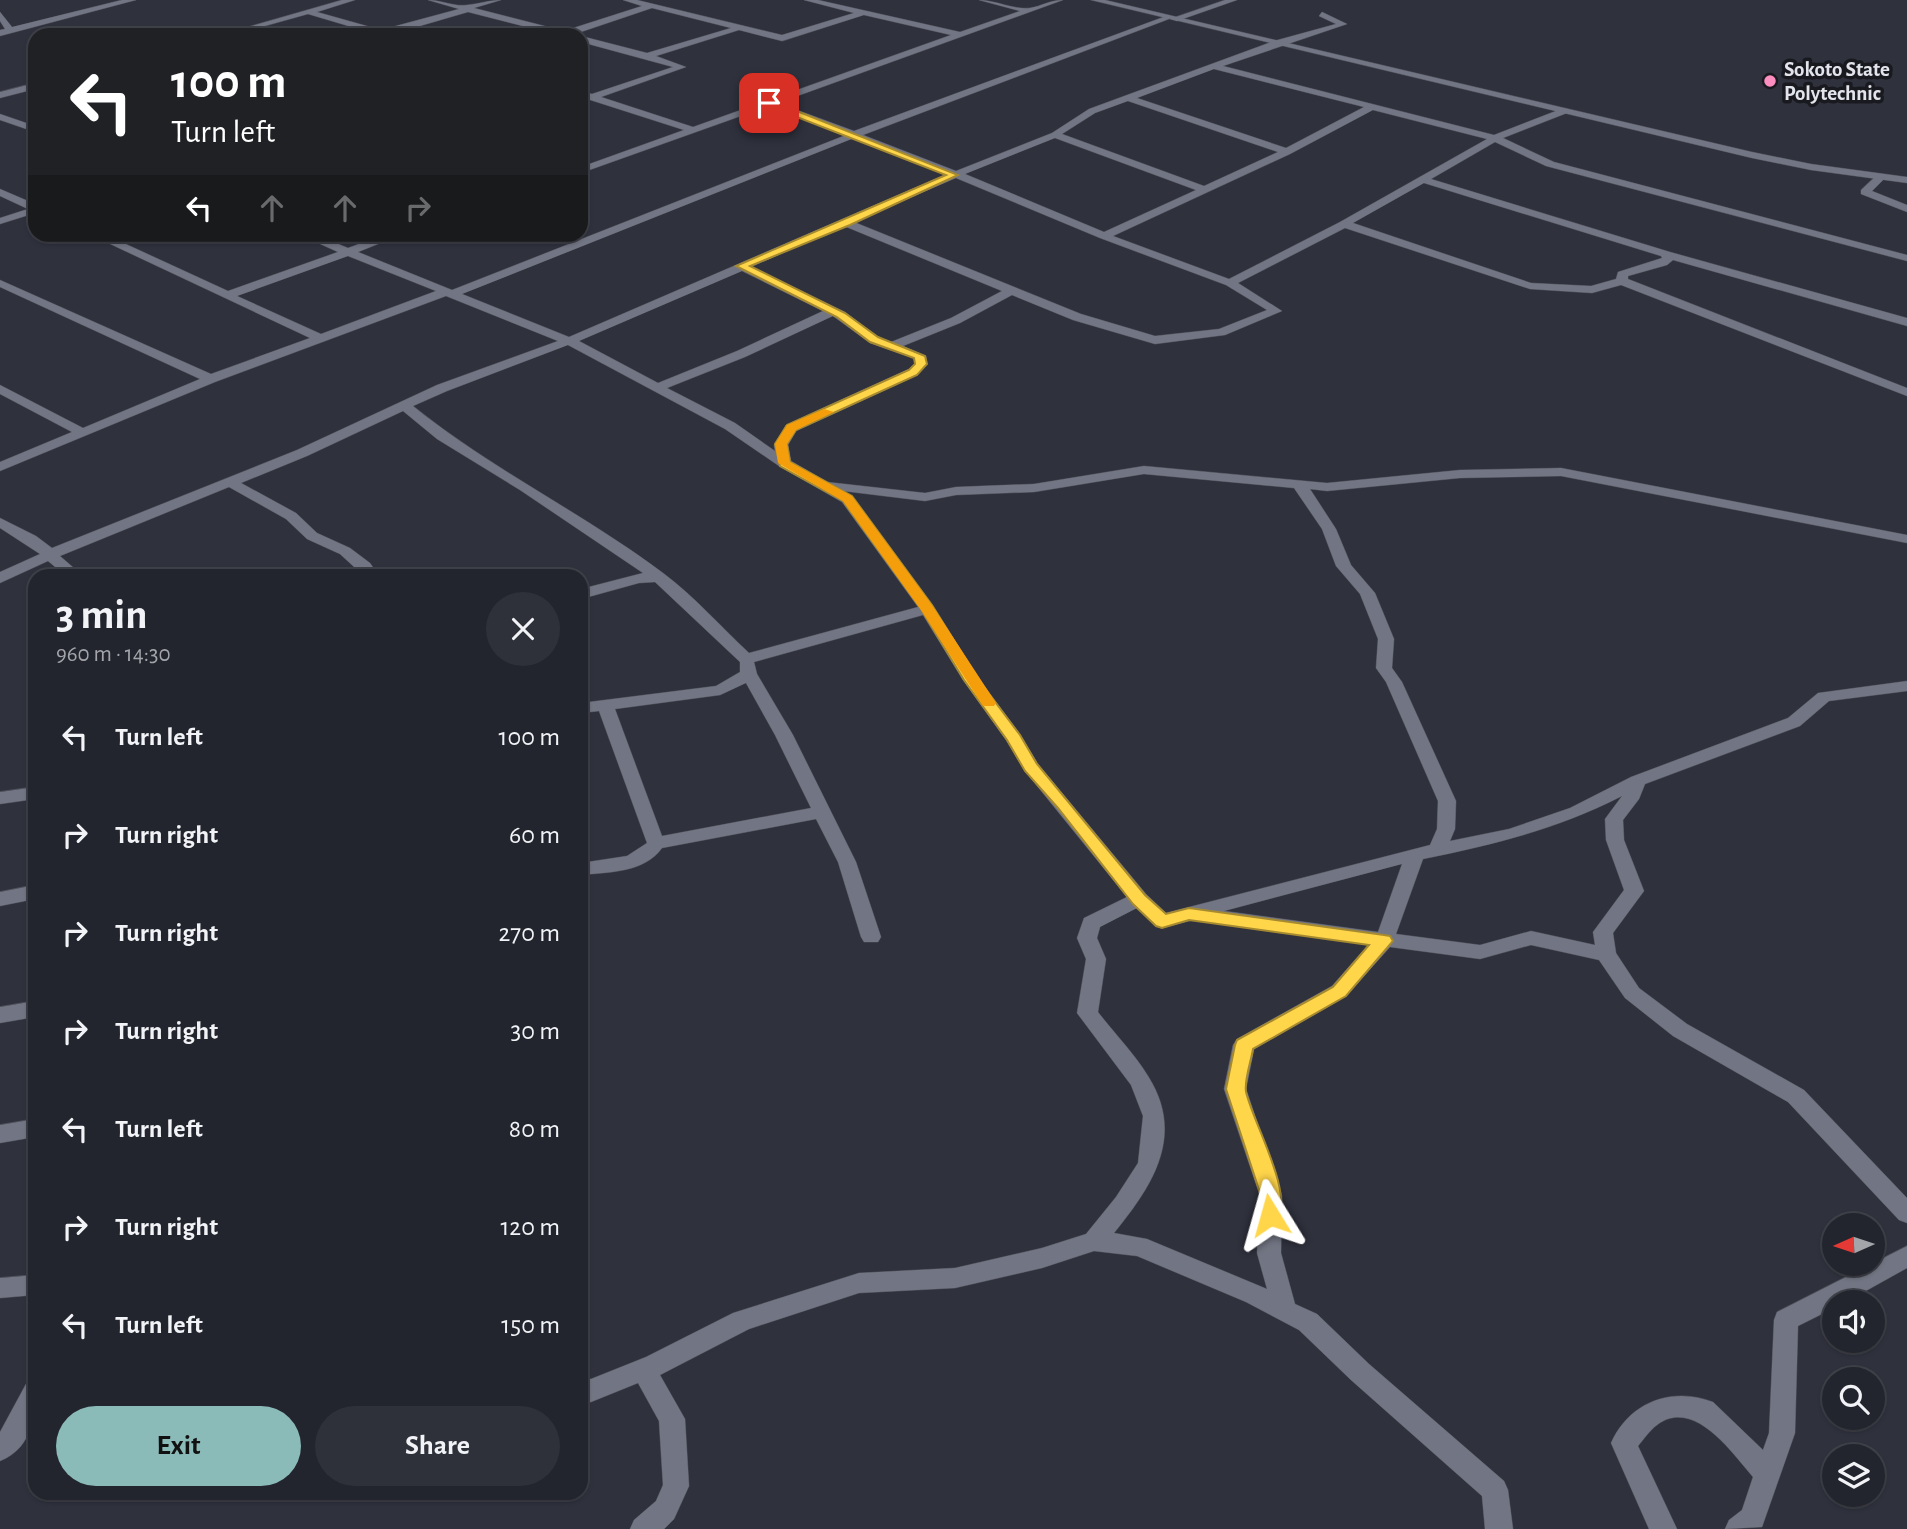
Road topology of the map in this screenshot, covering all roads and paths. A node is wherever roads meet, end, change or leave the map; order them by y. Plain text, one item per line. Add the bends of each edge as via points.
1 (132, 0) edge
2 (351, 0) edge
3 (432, 0) edge
4 (497, 0) edge
5 (627, 0) edge
6 (808, 0) edge
7 (983, 0) edge
8 (1059, 0) edge
9 (1095, 0) edge
10 (1233, 0) edge
11 (651, 6) junction
12 (467, 9) junction
13 (1030, 11) junction
14 (308, 12) junction
15 (863, 13) junction
16 (0, 14) edge
17 (1322, 14) dead end
18 (1170, 18) junction
19 (250, 28) edge
20 (361, 28) edge
21 (402, 28) edge
22 (542, 28) edge
23 (584, 28) edge
24 (738, 29) junction
25 (10, 30) junction
26 (0, 33) edge
27 (960, 35) junction
28 (588, 40) edge
29 (1279, 43) junction
30 (647, 56) junction
31 (1212, 66) junction
32 (28, 88) edge
33 (0, 95) edge
34 (588, 96) edge
35 (593, 97) junction
36 (1129, 98) junction
37 (769, 103) junction
38 (1370, 108) junction
39 (1564, 111) junction
40 (0, 117) edge
41 (28, 127) edge
42 (693, 130) junction
43 (1055, 135) junction
44 (850, 136) junction
45 (1495, 138) junction
46 (1287, 152) junction
47 (588, 165) edge
48 (954, 175) junction
49 (1880, 178) junction
50 (1422, 179) junction
51 (1907, 180) edge
52 (1205, 190) junction
53 (0, 192) edge
54 (28, 206) edge
55 (1907, 209) edge
56 (28, 211) edge
57 (0, 221) edge
58 (846, 223) junction
59 (1344, 224) junction
60 (1104, 236) junction
61 (588, 239) edge
62 (112, 242) edge
63 (323, 242) edge
64 (375, 242) edge
65 (581, 242) edge
66 (347, 252) junction
67 (1666, 254) junction
68 (1907, 258) edge
69 (741, 266) junction
70 (1622, 281) junction
71 (1230, 283) junction
72 (3, 287) edge
73 (1012, 289) junction
74 (448, 293) junction
75 (228, 295) junction
76 (833, 311) junction
77 (1907, 322) edge
78 (322, 339) junction
79 (569, 341) junction
80 (894, 345) junction
81 (211, 379) junction
82 (658, 387) junction
83 (0, 389) edge
84 (1907, 392) edge
85 (404, 405) junction
86 (81, 432) junction
87 (784, 463) junction
88 (0, 467) edge
89 (229, 482) junction
90 (822, 484) junction
91 (1299, 484) junction
92 (0, 522) edge
93 (1907, 539) edge
94 (51, 554) junction
95 (68, 569) edge
96 (367, 569) edge
97 (659, 577) junction
98 (0, 578) edge
99 (588, 592) edge
100 (927, 608) junction
101 (748, 667) junction
102 (1907, 686) edge
103 (606, 704) junction
104 (588, 707) edge
105 (1637, 781) junction
106 (28, 794) edge
107 (0, 798) edge
108 (822, 812) junction
109 (656, 843) junction
110 (1437, 850) junction
111 (1415, 854) junction
112 (588, 868) edge
113 (28, 893) edge
114 (0, 899) edge
115 (1139, 900) junction
116 (1189, 914) junction
117 (871, 937) dead end
118 (1384, 941) junction
119 (1606, 954) junction
120 (28, 1010) edge
121 (0, 1015) edge
122 (28, 1129) edge
123 (0, 1134) edge
124 (1907, 1213) edge
125 (1094, 1241) junction
126 (1907, 1256) edge
127 (28, 1286) edge
128 (0, 1288) edge
129 (1284, 1310) junction
130 (643, 1369) junction
131 (588, 1390) edge
132 (28, 1406) edge
133 (0, 1449) edge
134 (1768, 1475) junction
135 (644, 1529) edge
136 (1499, 1529) edge
137 (1663, 1529) edge
138 (1739, 1529) edge

1 - 25 street
2 - 14 street
3 - 12 street
4 - 12 street
5 - 11 street
6 - 15 street
7 - 13 street
8 - 13 street
9 - 18 street
10 - 18 street
11 - 23 street
11 - 24 street
12 - 21 street
12 - 22 street
13 - 27 street
14 - 19 street
14 - 20 street
15 - 24 street via 782,38
15 - 27 street
16 - 25 street
17 - 29 street via 1343,24
18 - 29 street
18 - 44 street
24 - 30 street
25 - 26 street
27 - 37 street
28 - 30 street
29 - 31 street
29 - 39 street
30 - 35 street via 682,67
31 - 36 street
31 - 38 street
32 - 33 street
34 - 35 street
35 - 42 street
36 - 43 street via 1092,111
36 - 46 street
37 - 42 street
37 - 44 street
38 - 45 street
38 - 46 street
39 - 45 street
39 - 49 street via 1752,155
40 - 41 street
42 - 47 street
43 - 48 street
43 - 52 street
44 - 48 street
44 - 61 street
45 - 50 street
45 - 68 street via 1550,164
46 - 52 street
48 - 58 street
48 - 60 street
49 - 51 street
49 - 55 street via 1865,192
50 - 59 street
50 - 67 street
52 - 60 street
53 - 54 street
56 - 57 street
58 - 69 street
58 - 73 street
59 - 70 street via 1530,286 1592,290
59 - 71 street
60 - 71 street
62 - 75 street
63 - 66 street
64 - 66 street
65 - 74 street
66 - 74 street
66 - 75 street
67 - 70 street via 1668,259 1662,263 1622,274
67 - 77 street
69 - 76 street
69 - 79 street
70 - 84 street
71 - 73 street via 1276,311 1221,332 1155,340 1077,317
72 - 81 street
73 - 80 street via 943,326
74 - 78 street
74 - 79 street
75 - 78 street
76 - 80 street via 874,340
76 - 82 street
78 - 81 street
79 - 82 street
79 - 85 street
80 - 87 street via 920,356 919,368 791,428 781,444
81 - 86 street
82 - 87 street via 730,426
83 - 86 street
85 - 89 street
85 - 97 street via 442,436
86 - 88 street
87 - 90 street
89 - 94 street
89 - 96 street via 291,516 312,537 345,551
90 - 91 street via 925,497 1034,488 1144,470
90 - 100 street via 847,499
91 - 93 street via 1326,488 1460,474 1561,472
91 - 110 street via 1329,529 1344,566 1367,593 1386,639 1384,668 1447,801 1446,829
92 - 94 street
94 - 95 street
94 - 98 street
97 - 99 street
97 - 101 street
100 - 101 street
100 - 115 street via 1031,767
101 - 103 street via 720,690
101 - 108 street
102 - 105 street via 1824,697 1794,722
103 - 104 street
103 - 109 street
105 - 110 street via 1576,812 1511,834
105 - 119 street via 1614,819 1615,841 1634,891 1603,932
106 - 107 street
108 - 109 street
108 - 117 street via 847,862
109 - 112 street via 651,853 636,861
110 - 111 street
111 - 116 street
111 - 118 street
113 - 114 street
115 - 116 street via 1162,922
115 - 125 street via 1091,923 1087,938 1096,959 1087,1013 1140,1081 1154,1116 1149,1164
116 - 118 street
118 - 119 street via 1480,952 1531,938
118 - 129 street via 1339,991 1244,1045 1236,1089 1271,1196 1269,1253
119 - 124 street via 1632,993 1679,1030 1796,1096
120 - 121 street
122 - 123 street
125 - 129 street via 1139,1246
125 - 130 street via 955,1278 859,1283 742,1321
126 - 134 street via 1786,1320 1782,1433
127 - 128 street
129 - 136 street via 1308,1322 1495,1490
130 - 131 street
130 - 135 street via 672,1419 676,1486 665,1510
132 - 133 street via 13,1437
134 - 137 street via 1704,1410 1677,1405 1648,1416 1624,1443
134 - 138 street via 1752,1518

